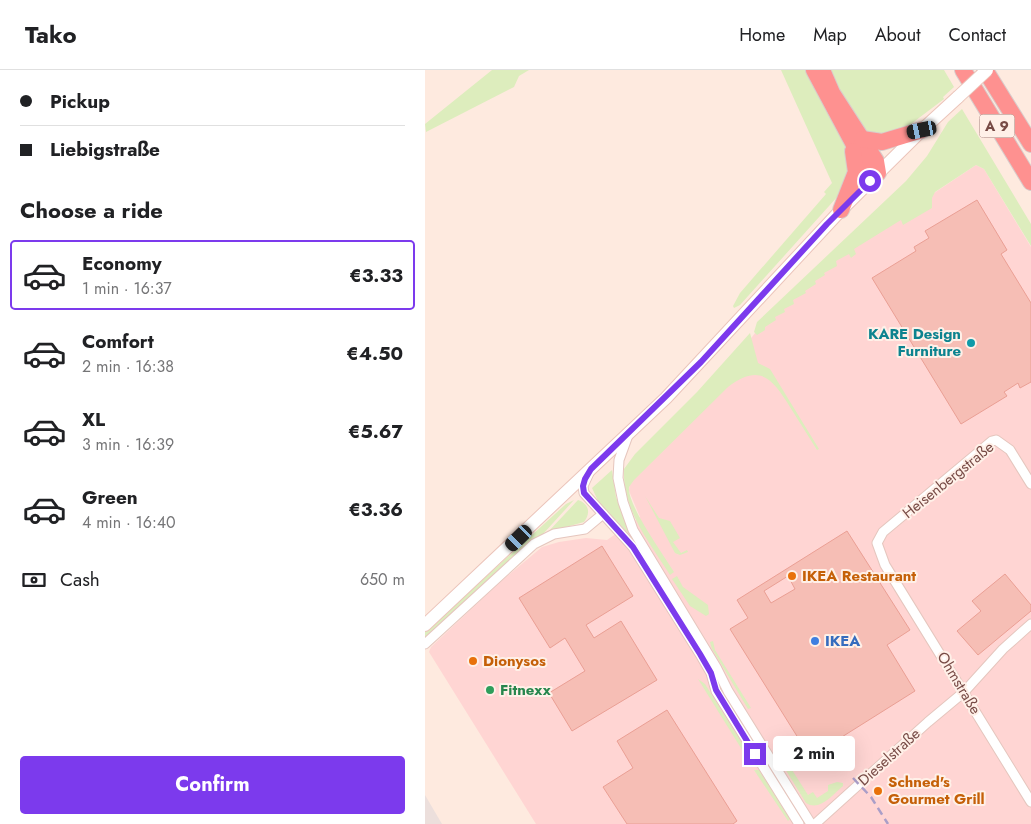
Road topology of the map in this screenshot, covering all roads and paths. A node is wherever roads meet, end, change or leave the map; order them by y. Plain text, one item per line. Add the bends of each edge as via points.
1 (814, 70) edge
2 (822, 70) edge
3 (963, 70) edge
4 (986, 70) edge
5 (922, 130) junction
6 (856, 139) junction
7 (1031, 144) edge
8 (878, 173) junction
9 (1031, 182) edge
10 (841, 210) junction
11 (629, 434) junction
12 (591, 469) junction
13 (1031, 484) edge
14 (584, 493) junction
15 (561, 498) junction
16 (603, 514) junction
17 (885, 565) joint
18 (1031, 624) edge
19 (425, 625) edge
20 (425, 644) edge
21 (965, 692) junction
22 (1031, 802) edge
23 (799, 824) edge
24 (813, 824) edge

1 - 6 highway
2 - 6 highway
3 - 9 highway, A 9
4 - 5 main road, bridge
4 - 7 highway, A 9
5 - 6 highway via 882,142
5 - 8 main road
6 - 8 highway via 876,161
6 - 10 highway via 856,172
8 - 10 main road
10 - 11 main road via 701,362
11 - 12 main road
11 - 24 street via 619,460 618,478 633,530 716,666 733,700
12 - 14 street via 585,479
12 - 15 main road
13 - 17 street, Heisenbergstraße via 1006,446 997,440 992,441 883,532 877,543
14 - 15 street
14 - 16 street
15 - 19 main road
16 - 20 street via 585,529 553,534 534,544
16 - 23 street via 630,543 657,585 711,673 716,690
17 - 21 street, Ohmstraße
18 - 21 street
21 - 22 street, Ohmstraße
21 - 24 street, Dieselstraße

